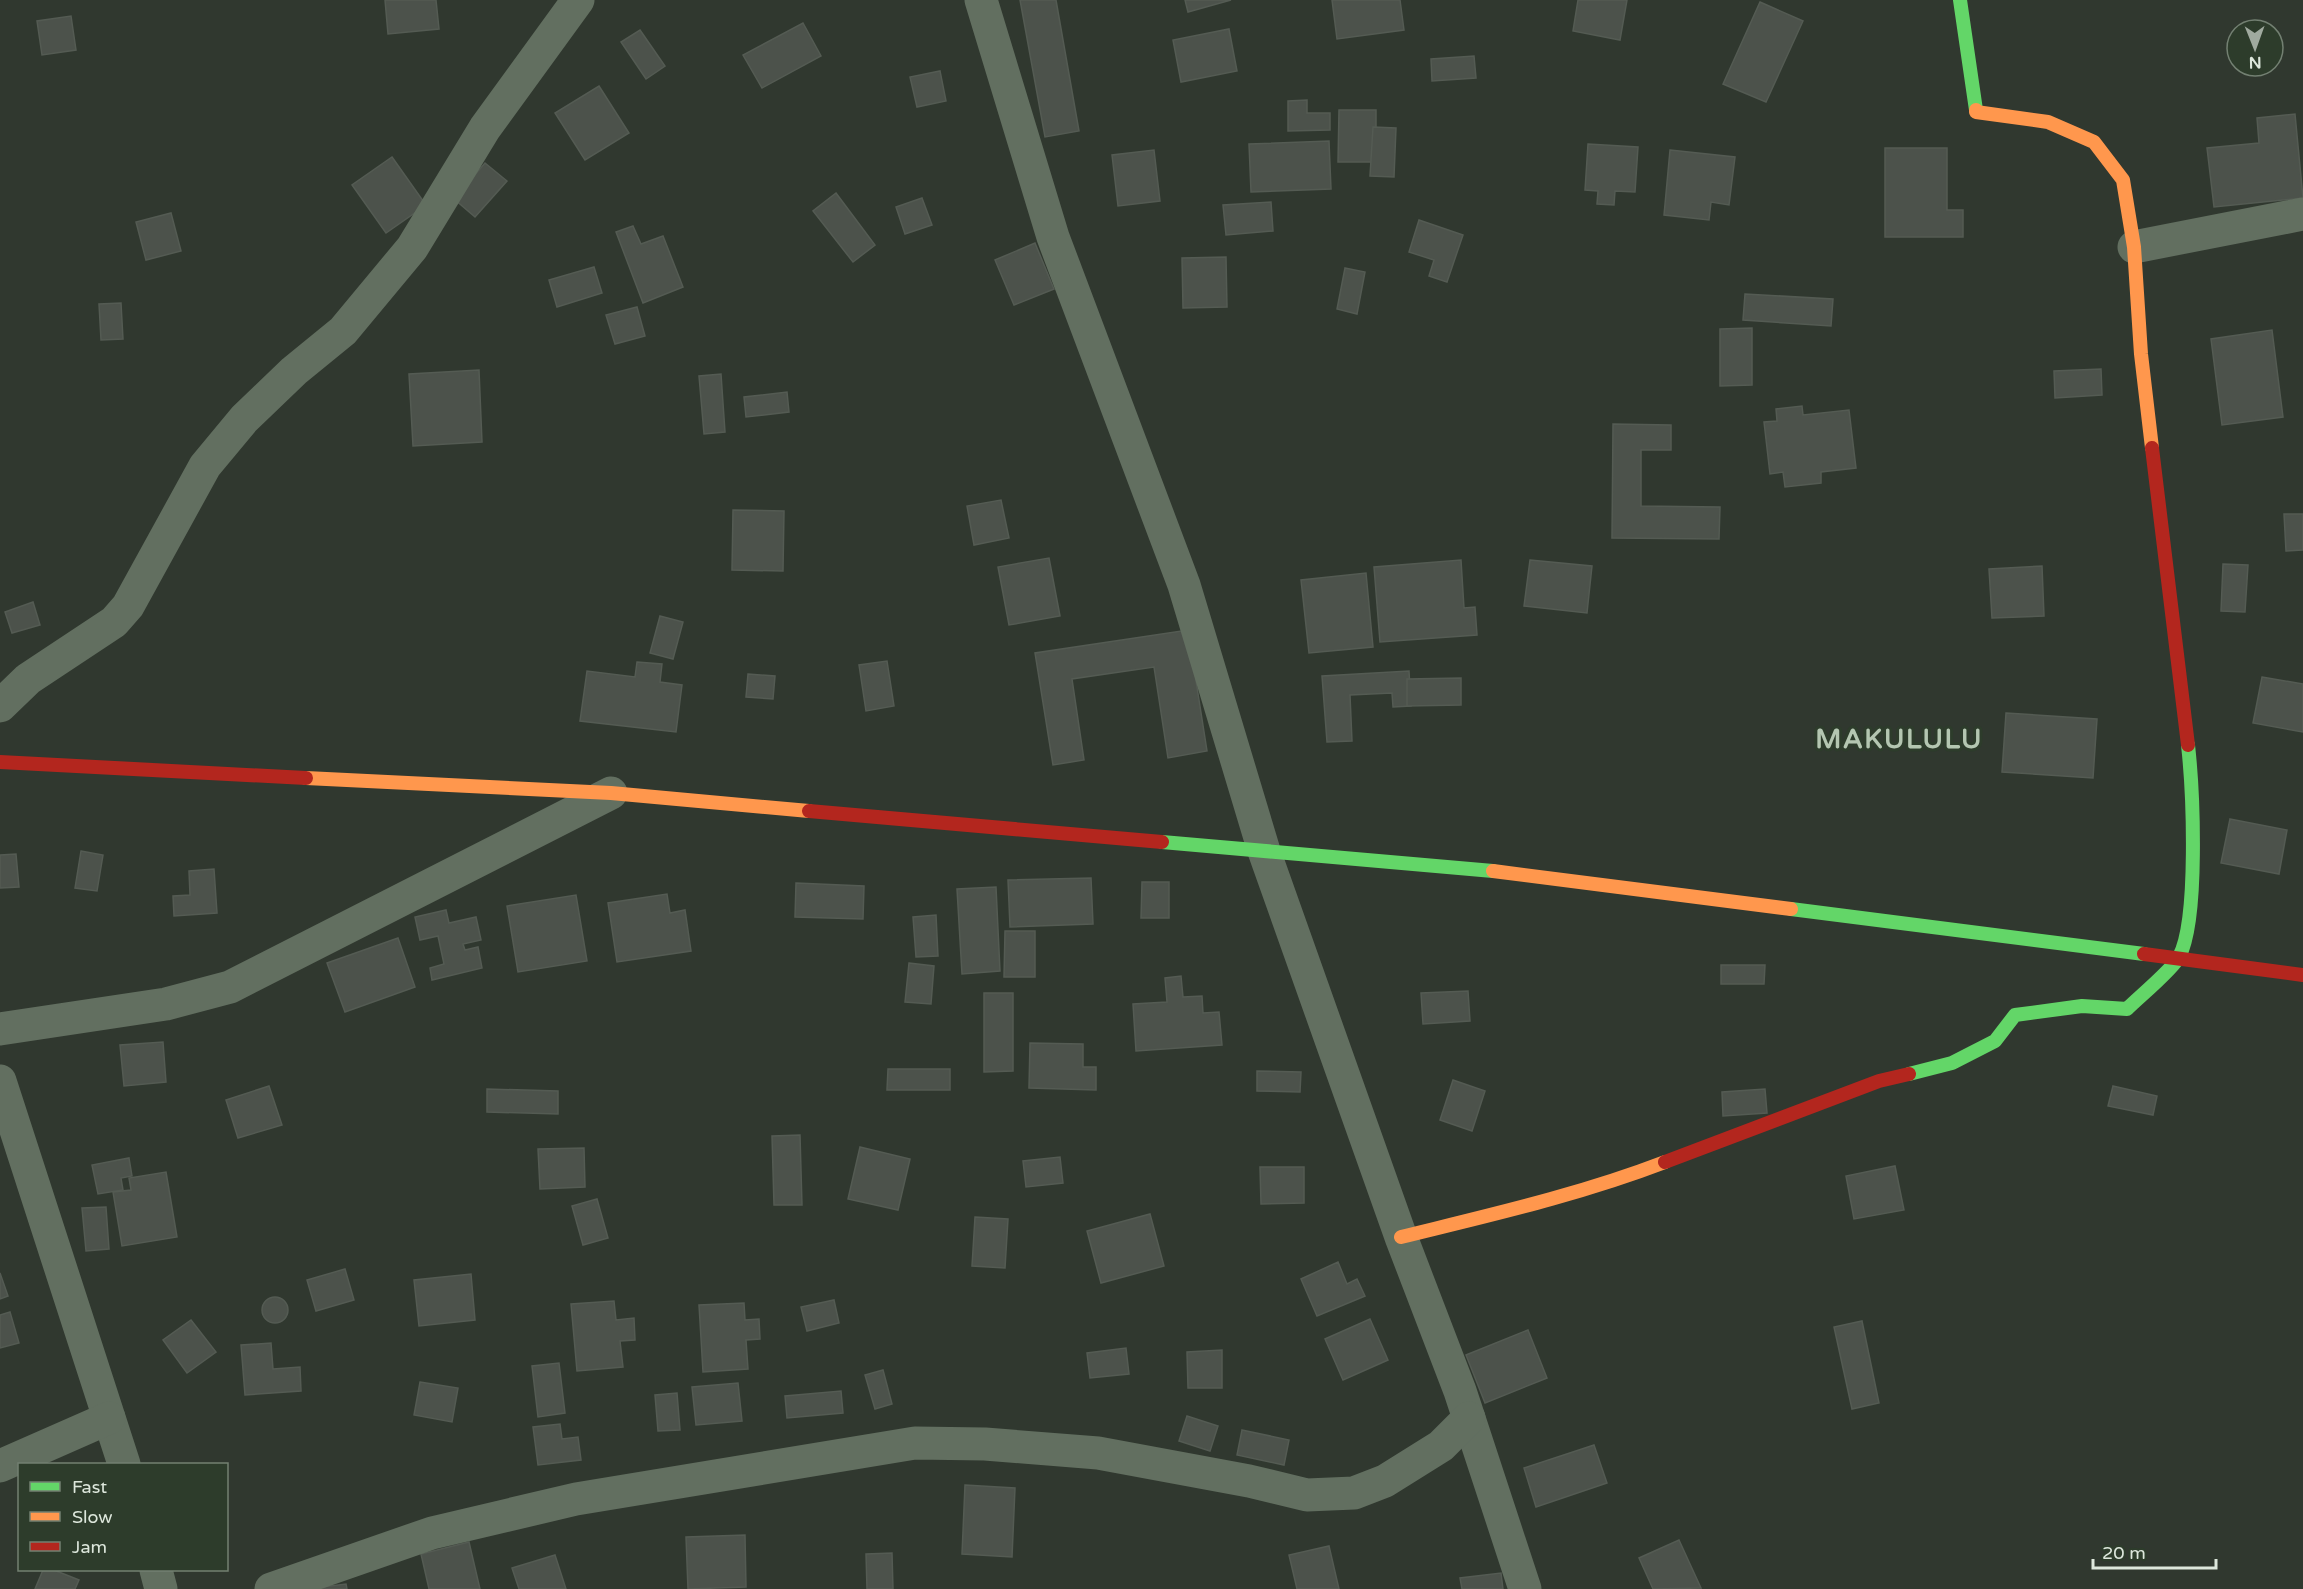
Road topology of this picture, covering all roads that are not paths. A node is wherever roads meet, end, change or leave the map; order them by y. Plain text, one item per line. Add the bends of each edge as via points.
1 (578, 0) edge
2 (981, 0) edge
3 (1960, 0) edge
4 (2303, 214) edge
5 (2134, 247) junction
6 (0, 706) edge
7 (0, 762) edge
8 (611, 793) junction
9 (1264, 851) junction
10 (2179, 958) junction
11 (2303, 975) edge
12 (0, 1029) edge
13 (0, 1081) edge
14 (1401, 1237) junction
15 (109, 1418) junction
16 (1468, 1418) junction
17 (124, 1463) edge
18 (0, 1466) edge
19 (156, 1571) edge
20 (161, 1589) edge
21 (271, 1589) edge
22 (1525, 1589) edge

1 - 6 street via 485,128 412,248 343,331 252,411 205,466 128,606 114,622 28,679
2 - 9 street via 1053,237 1185,585
3 - 5 street via 1976,112 2048,122 2094,142 2123,180
4 - 5 street
5 - 10 street via 2141,354 2191,769 2189,929
7 - 8 street
8 - 9 street
8 - 12 street via 230,987 166,1004
9 - 10 street via 1504,872
9 - 14 street
10 - 11 street
10 - 14 street via 2127,1009 2082,1006 2015,1015 1995,1041 1952,1063 1880,1081 1626,1177
13 - 15 street
14 - 16 street
15 - 17 street
15 - 18 street
16 - 21 street via 1441,1446 1385,1481 1354,1493 1307,1495 1098,1453 915,1443 576,1499 432,1533
16 - 22 street
19 - 20 street

